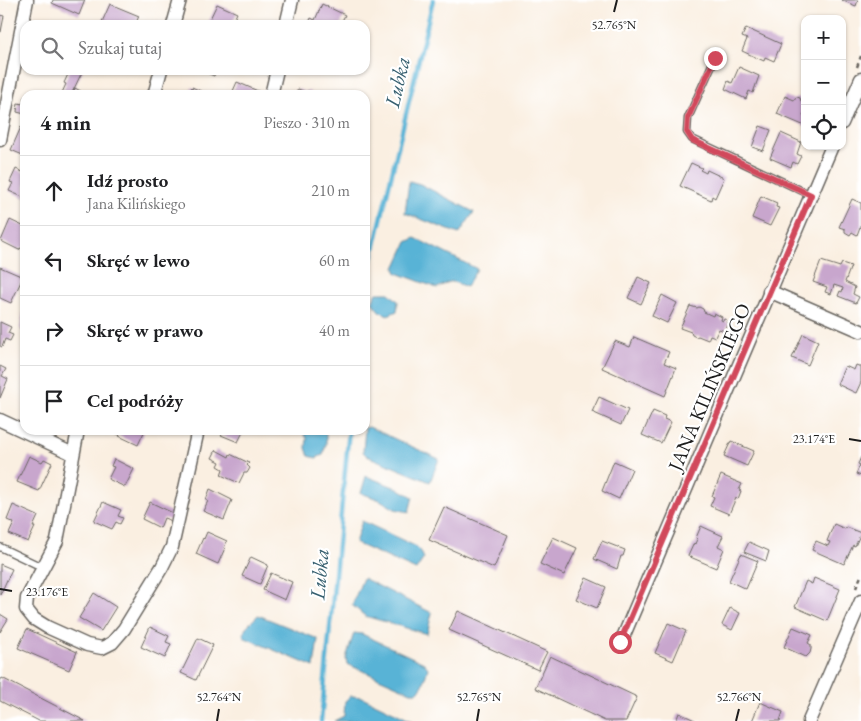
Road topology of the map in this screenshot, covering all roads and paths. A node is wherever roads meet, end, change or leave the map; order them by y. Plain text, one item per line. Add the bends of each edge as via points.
1 (27, 0) edge
2 (180, 0) edge
3 (292, 0) edge
4 (23, 20) edge
5 (174, 20) edge
6 (287, 20) edge
7 (20, 36) edge
8 (715, 58) dead end
9 (160, 75) edge
10 (275, 75) edge
11 (861, 79) edge
12 (155, 90) edge
13 (272, 90) edge
14 (846, 114) edge
15 (0, 140) edge
16 (830, 150) edge
17 (811, 195) junction
18 (769, 291) junction
19 (861, 331) edge
20 (0, 420) edge
21 (20, 429) edge
22 (33, 435) edge
23 (77, 435) edge
24 (197, 435) edge
25 (74, 454) junction
26 (0, 547) edge
27 (44, 568) junction
28 (861, 601) edge
29 (620, 642) dead end
30 (809, 721) edge

1 - 4 street
2 - 5 street
3 - 6 street
7 - 15 street
8 - 17 lane via 688,118 687,132 692,140
9 - 12 street
10 - 13 street
11 - 14 street
16 - 17 street, JANA KILIŃSKIEGO
17 - 18 street, JANA KILIŃSKIEGO
18 - 19 street
18 - 29 street, JANA KILIŃSKIEGO
20 - 21 street
22 - 25 street
23 - 25 street
24 - 27 street via 172,547 124,629 112,643 102,648 87,645 34,619 26,609 27,598
25 - 27 street via 57,541
26 - 27 lane
28 - 30 street

